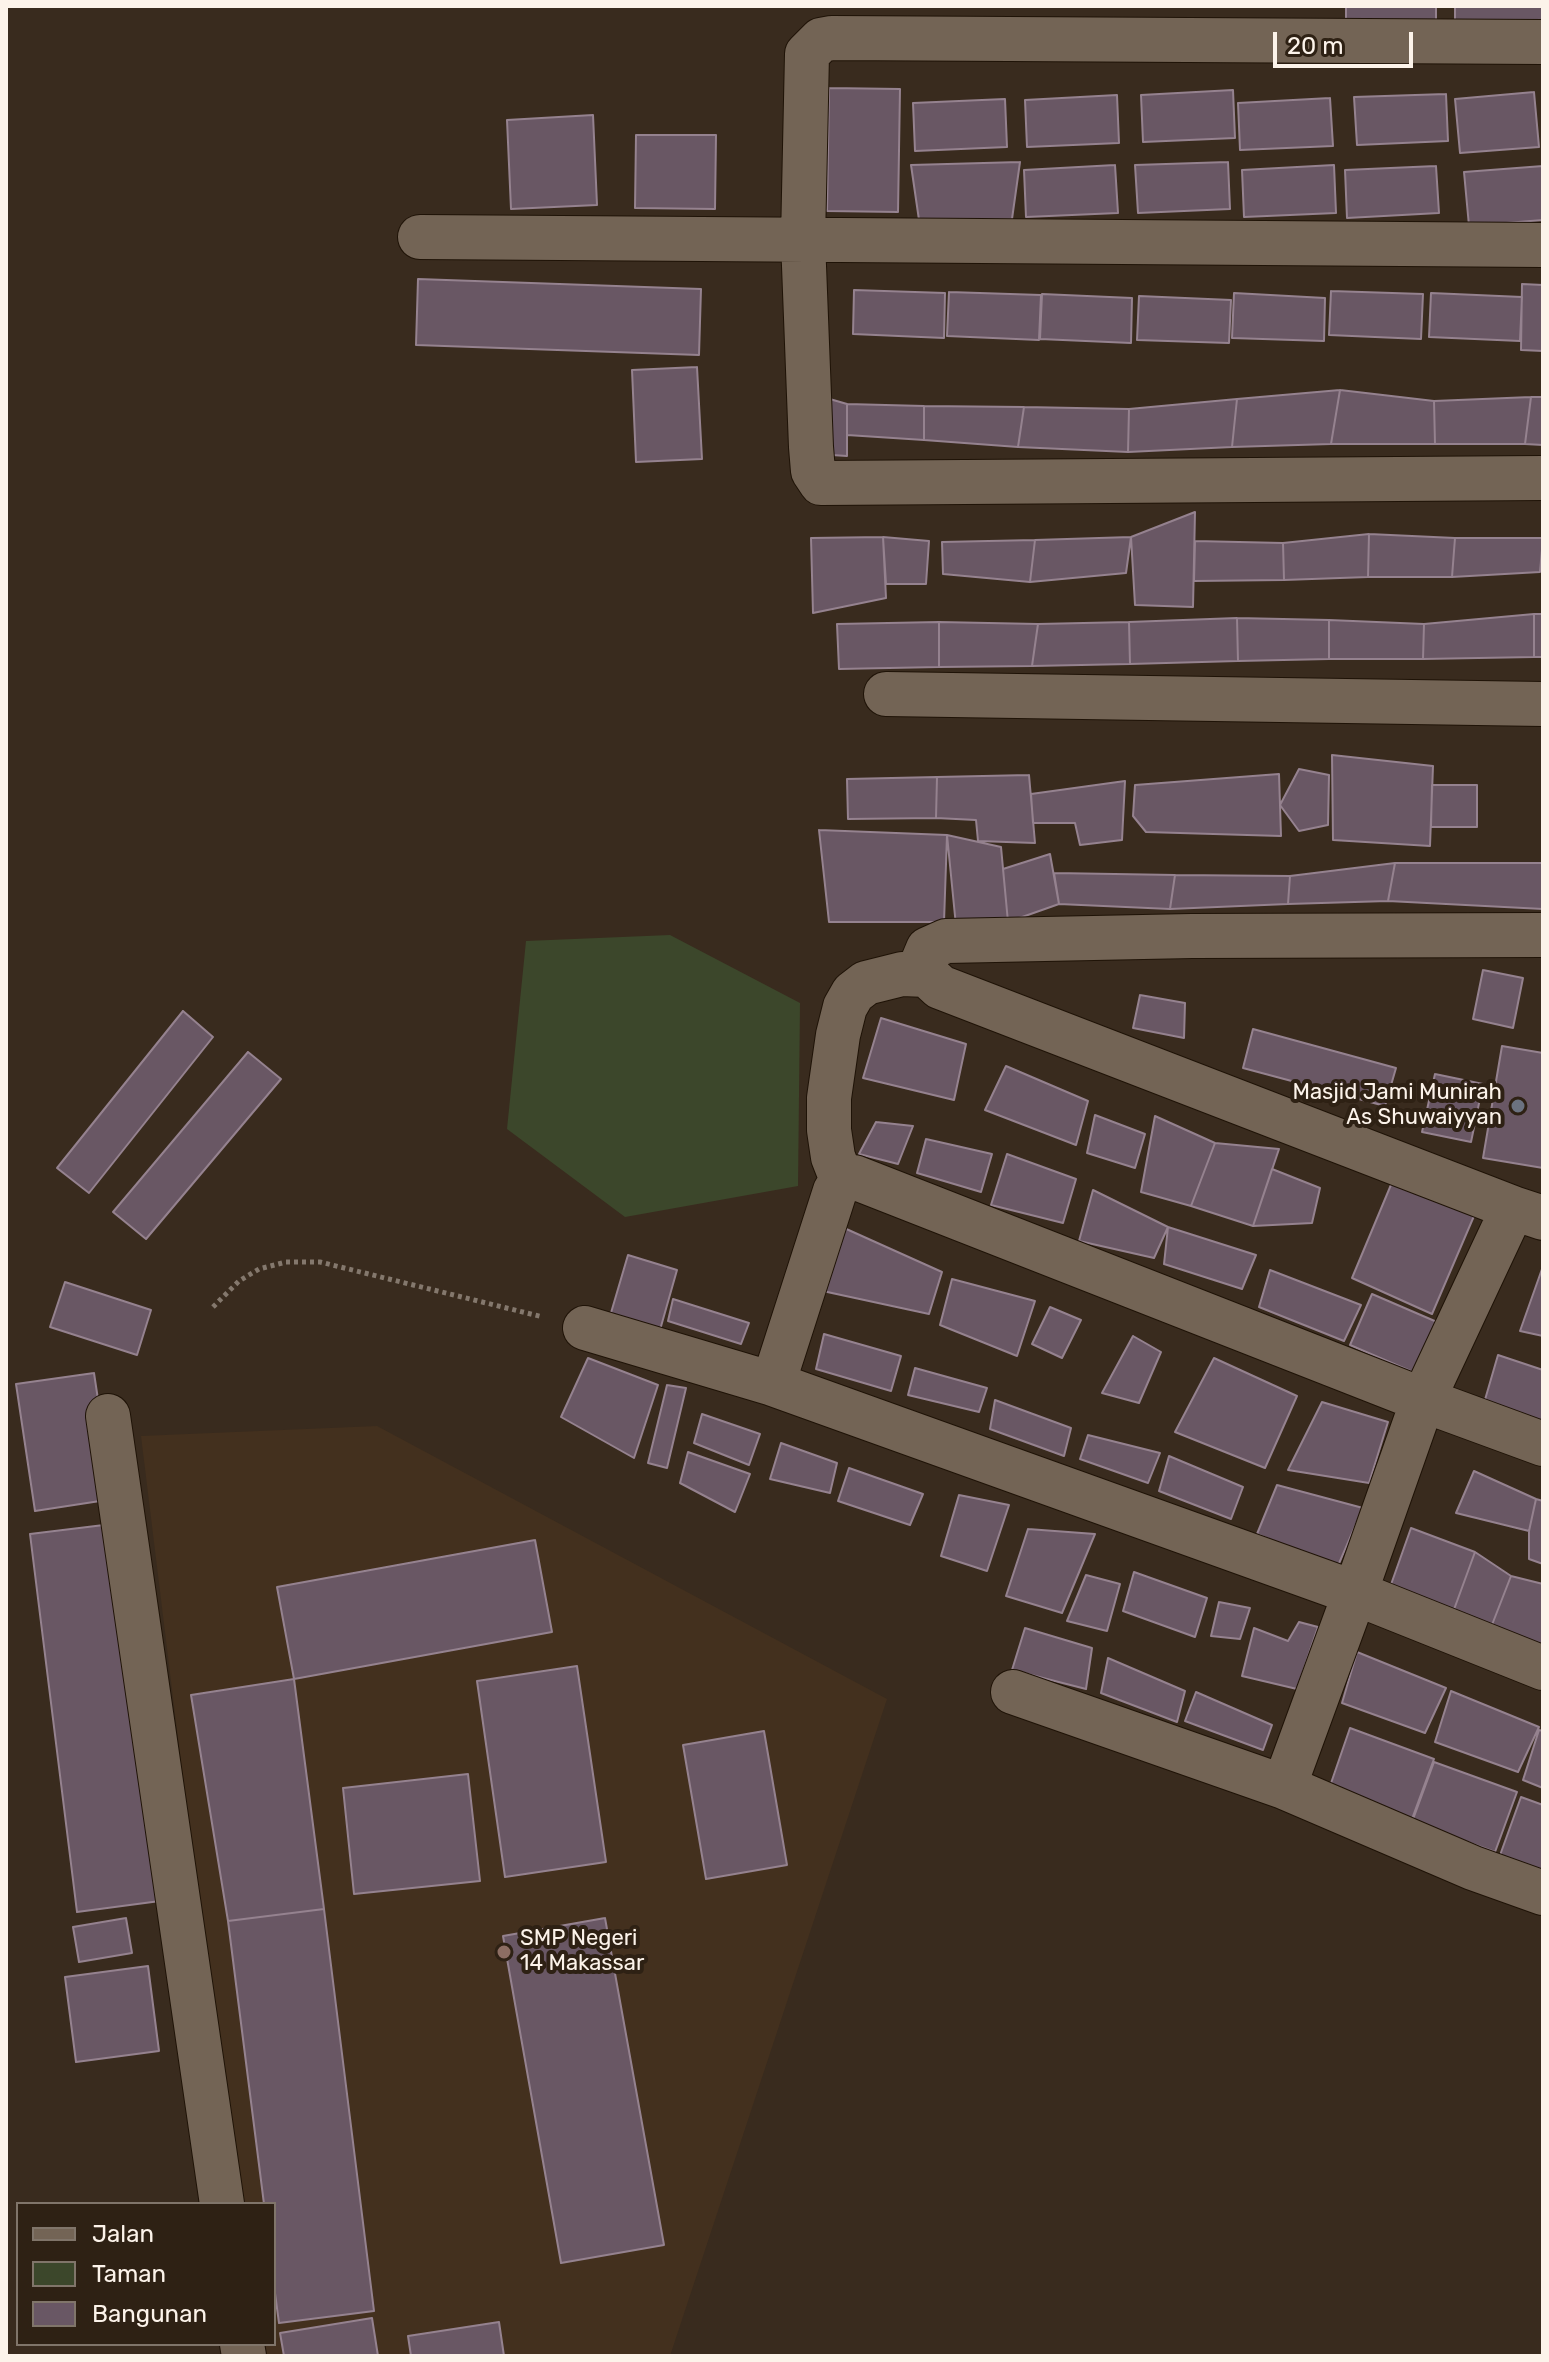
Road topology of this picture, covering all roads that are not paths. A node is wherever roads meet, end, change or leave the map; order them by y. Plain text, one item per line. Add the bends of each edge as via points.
1 (1543, 42) edge
2 (420, 237) dead end
3 (803, 240) junction
4 (1543, 245) edge
5 (1543, 478) edge
6 (886, 694) dead end
7 (1543, 704) edge
8 (1543, 935) edge
9 (927, 975) junction
10 (842, 1180) junction
11 (1528, 1213) edge
12 (585, 1328) road end
13 (773, 1384) junction
14 (1423, 1400) junction
15 (108, 1416) dead end
16 (1543, 1444) edge
17 (1355, 1593) junction
18 (1543, 1668) edge
19 (1013, 1692) dead end
20 (1284, 1787) junction
21 (1543, 1893) edge
22 (222, 2202) edge

1 - 3 street via 821,40 807,54
2 - 3 street
3 - 4 street
3 - 5 street via 811,447 813,471 821,483
6 - 7 street
8 - 9 street via 946,941 928,949 923,961
9 - 10 street via 902,974 866,983 845,1007 829,1098 833,1157
9 - 11 street via 940,987 1011,1016
10 - 13 street
10 - 14 street via 854,1177
11 - 14 street
12 - 13 street
13 - 17 street
14 - 16 street
14 - 17 street
15 - 22 street
17 - 18 street
17 - 20 street
19 - 20 street
20 - 21 street

